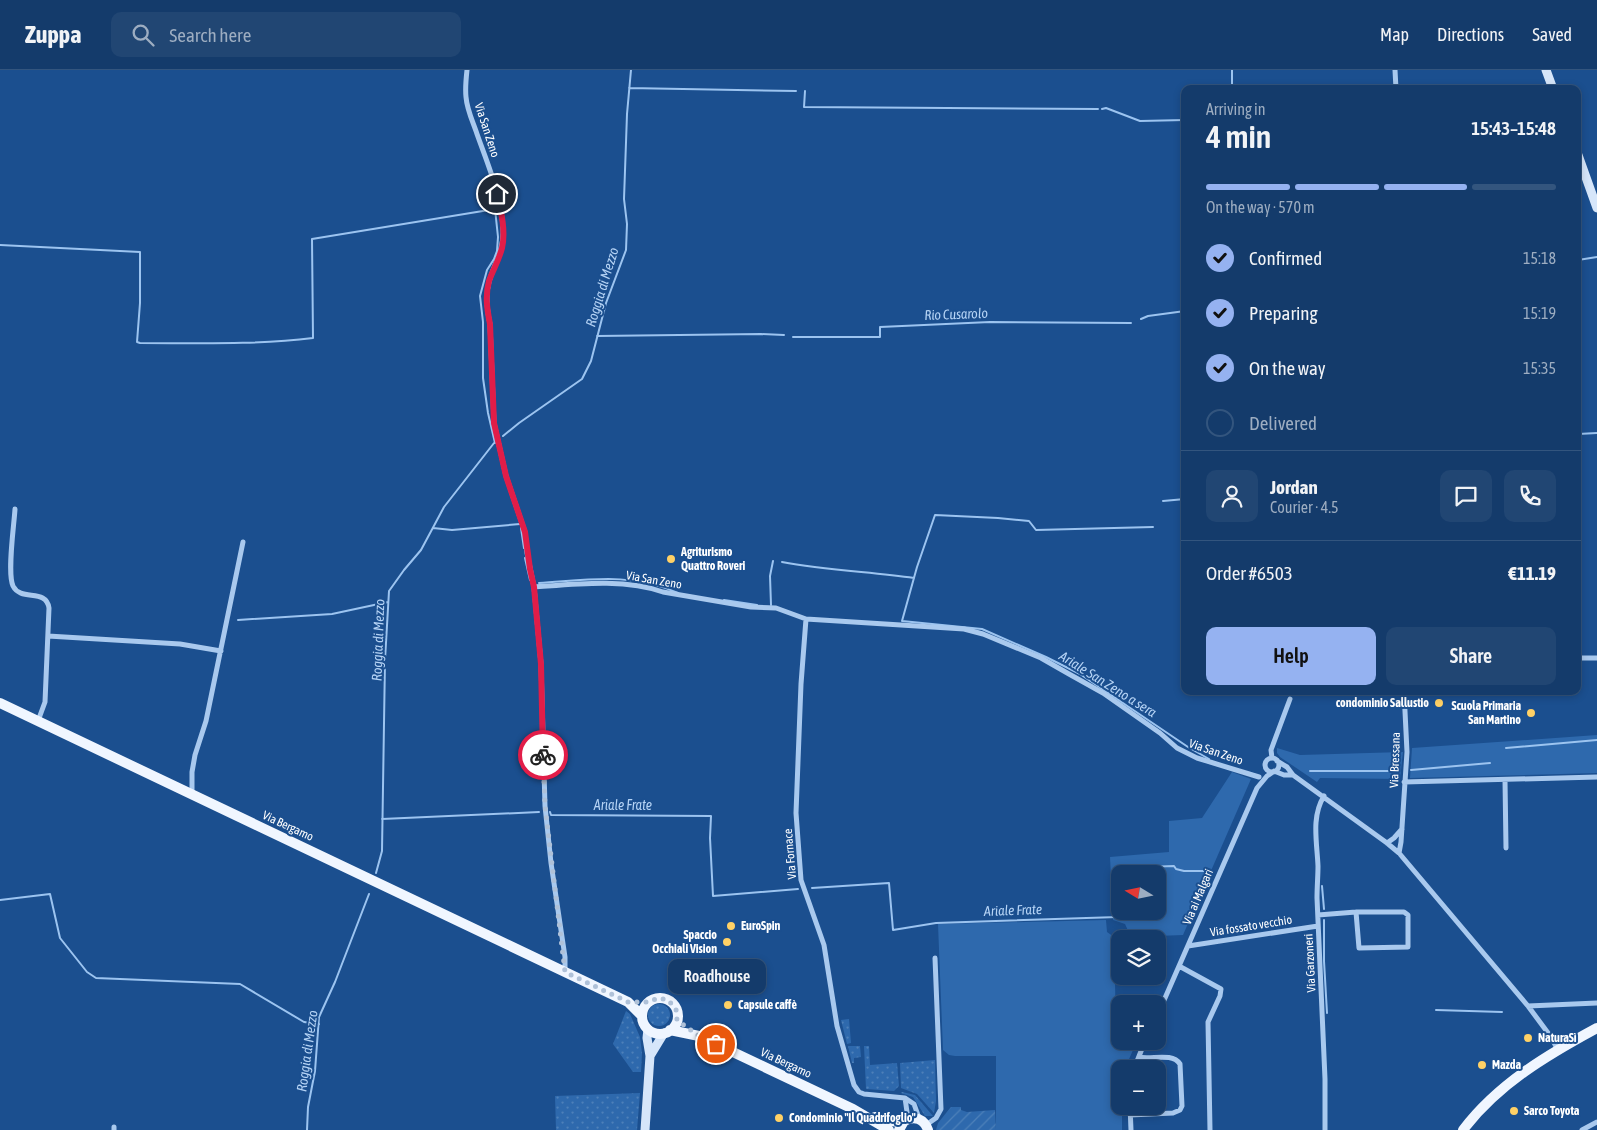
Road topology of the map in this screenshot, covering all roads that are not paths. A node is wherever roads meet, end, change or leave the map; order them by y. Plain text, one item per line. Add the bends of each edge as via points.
1 (466, 70) edge
2 (1395, 70) edge
3 (1546, 70) edge
4 (1396, 85) edge
5 (1552, 85) edge
6 (1581, 163) edge
7 (1597, 208) edge
8 (14, 509) dead end
9 (243, 542) dead end
10 (534, 587) junction
11 (806, 619) junction
12 (48, 636) junction
13 (221, 651) junction
14 (1581, 658) edge
15 (1597, 658) edge
16 (1404, 695) edge
17 (1290, 700) dead end
18 (0, 703) edge
19 (38, 721) junction
20 (1272, 758) junction
21 (1277, 761) junction
22 (1265, 767) junction
23 (1274, 772) junction
24 (1293, 775) junction
25 (1259, 777) junction
26 (1597, 777) edge
27 (1505, 780) junction
28 (1404, 782) junction
29 (1257, 788) junction
30 (192, 794) junction
31 (1324, 796) junction
32 (1402, 828) junction
33 (1387, 843) junction
34 (1506, 848) dead end
35 (1399, 854) junction
36 (1356, 912) junction
37 (1318, 915) junction
38 (1318, 926) junction
39 (1188, 946) junction
40 (935, 958) dead end
41 (1179, 966) junction
42 (565, 972) junction
43 (1166, 996) edge
44 (628, 1002) junction
45 (648, 1002) junction
46 (1597, 1004) edge
47 (1528, 1006) junction
48 (642, 1016) junction
49 (677, 1020) junction
50 (1597, 1028) edge
51 (648, 1029) junction
52 (667, 1032) junction
53 (699, 1036) junction
54 (1142, 1050) edge
55 (1558, 1050) junction
56 (650, 1056) junction
57 (1139, 1057) junction
58 (1138, 1060) edge
59 (905, 1098) junction
60 (1166, 1113) edge
61 (862, 1114) junction
62 (1130, 1115) edge
63 (1597, 1122) edge
64 (903, 1124) edge
65 (924, 1125) edge
66 (645, 1130) edge
67 (889, 1130) edge
68 (1131, 1130) edge
69 (1210, 1130) edge
70 (1324, 1130) edge
71 (1463, 1130) edge
72 (1582, 1130) edge

1 - 10 street, Via San Zeno via 466,97 501,210 503,232 502,248 489,281 487,296 494,423 506,476 525,532
2 - 4 street
3 - 5 street
6 - 7 street
8 - 12 street via 12,582 23,595 42,597 49,603
9 - 13 street
10 - 11 street, Via San Zeno via 574,584 650,587 663,592 776,608
10 - 42 street via 541,664 545,806
11 - 25 street, Via San Zeno via 964,629 983,634 1041,658 1103,693 1177,748 1197,758
11 - 59 street, Via Fornace via 796,813 801,880 824,945 837,1026 854,1085 864,1094
12 - 13 street via 180,644
12 - 19 street via 45,702
13 - 30 street via 195,755
14 - 15 street
16 - 28 street, Via Bressana via 1407,752
17 - 20 street via 1271,750
18 - 19 main road, Via Bergamo
19 - 30 main road, Via Bergamo
20 - 21 street
20 - 22 street via 1266,761
21 - 23 street via 1278,768
21 - 24 street
22 - 23 street
22 - 25 street
23 - 24 street
23 - 29 street
24 - 31 street
25 - 29 street
26 - 27 street
27 - 28 street
27 - 34 street
28 - 32 street, Via Bressana
29 - 39 street, Via ai Malgari
30 - 42 main road, Via Bergamo
31 - 33 street
31 - 37 street, Via Garzoneri via 1316,818
32 - 33 street
32 - 35 street, Via Bressana
33 - 35 street
35 - 47 street
36 - 36 street via 1359,948 1408,947 1406,913
36 - 37 street
37 - 38 street, Via Garzoneri
38 - 39 street, Via fossato vecchio
38 - 70 street, Via Garzoneri
39 - 41 street, Via ai Malgari
40 - 65 street via 942,1109 936,1118
41 - 43 street, Via ai Malgari
41 - 69 street via 1221,989 1208,1022
42 - 44 main road, Via Bergamo
44 - 45 main road, Via Bergamo
44 - 48 main road, Via Bergamo
45 - 48 main road
45 - 49 main road, Via Bergamo via 658,998 668,1000 676,1009
46 - 47 street
47 - 55 street
48 - 51 main road, Via Bergamo
49 - 52 main road
49 - 53 main road, Via Bergamo
50 - 55 main road
51 - 52 main road, Via Bergamo via 656,1033
51 - 56 street
52 - 53 main road, Via Bergamo
52 - 56 street
53 - 61 main road, Via Bergamo
54 - 57 street
55 - 71 main road via 1515,1079
56 - 66 street
57 - 58 street
57 - 60 street via 1172,1058 1180,1064 1182,1106 1180,1110
59 - 64 street
59 - 65 street via 914,1104
61 - 64 main road, Via Bergamo
61 - 67 main road, Via Bergamo
62 - 68 street
63 - 72 street
64 - 65 main road, Via Bergamo

